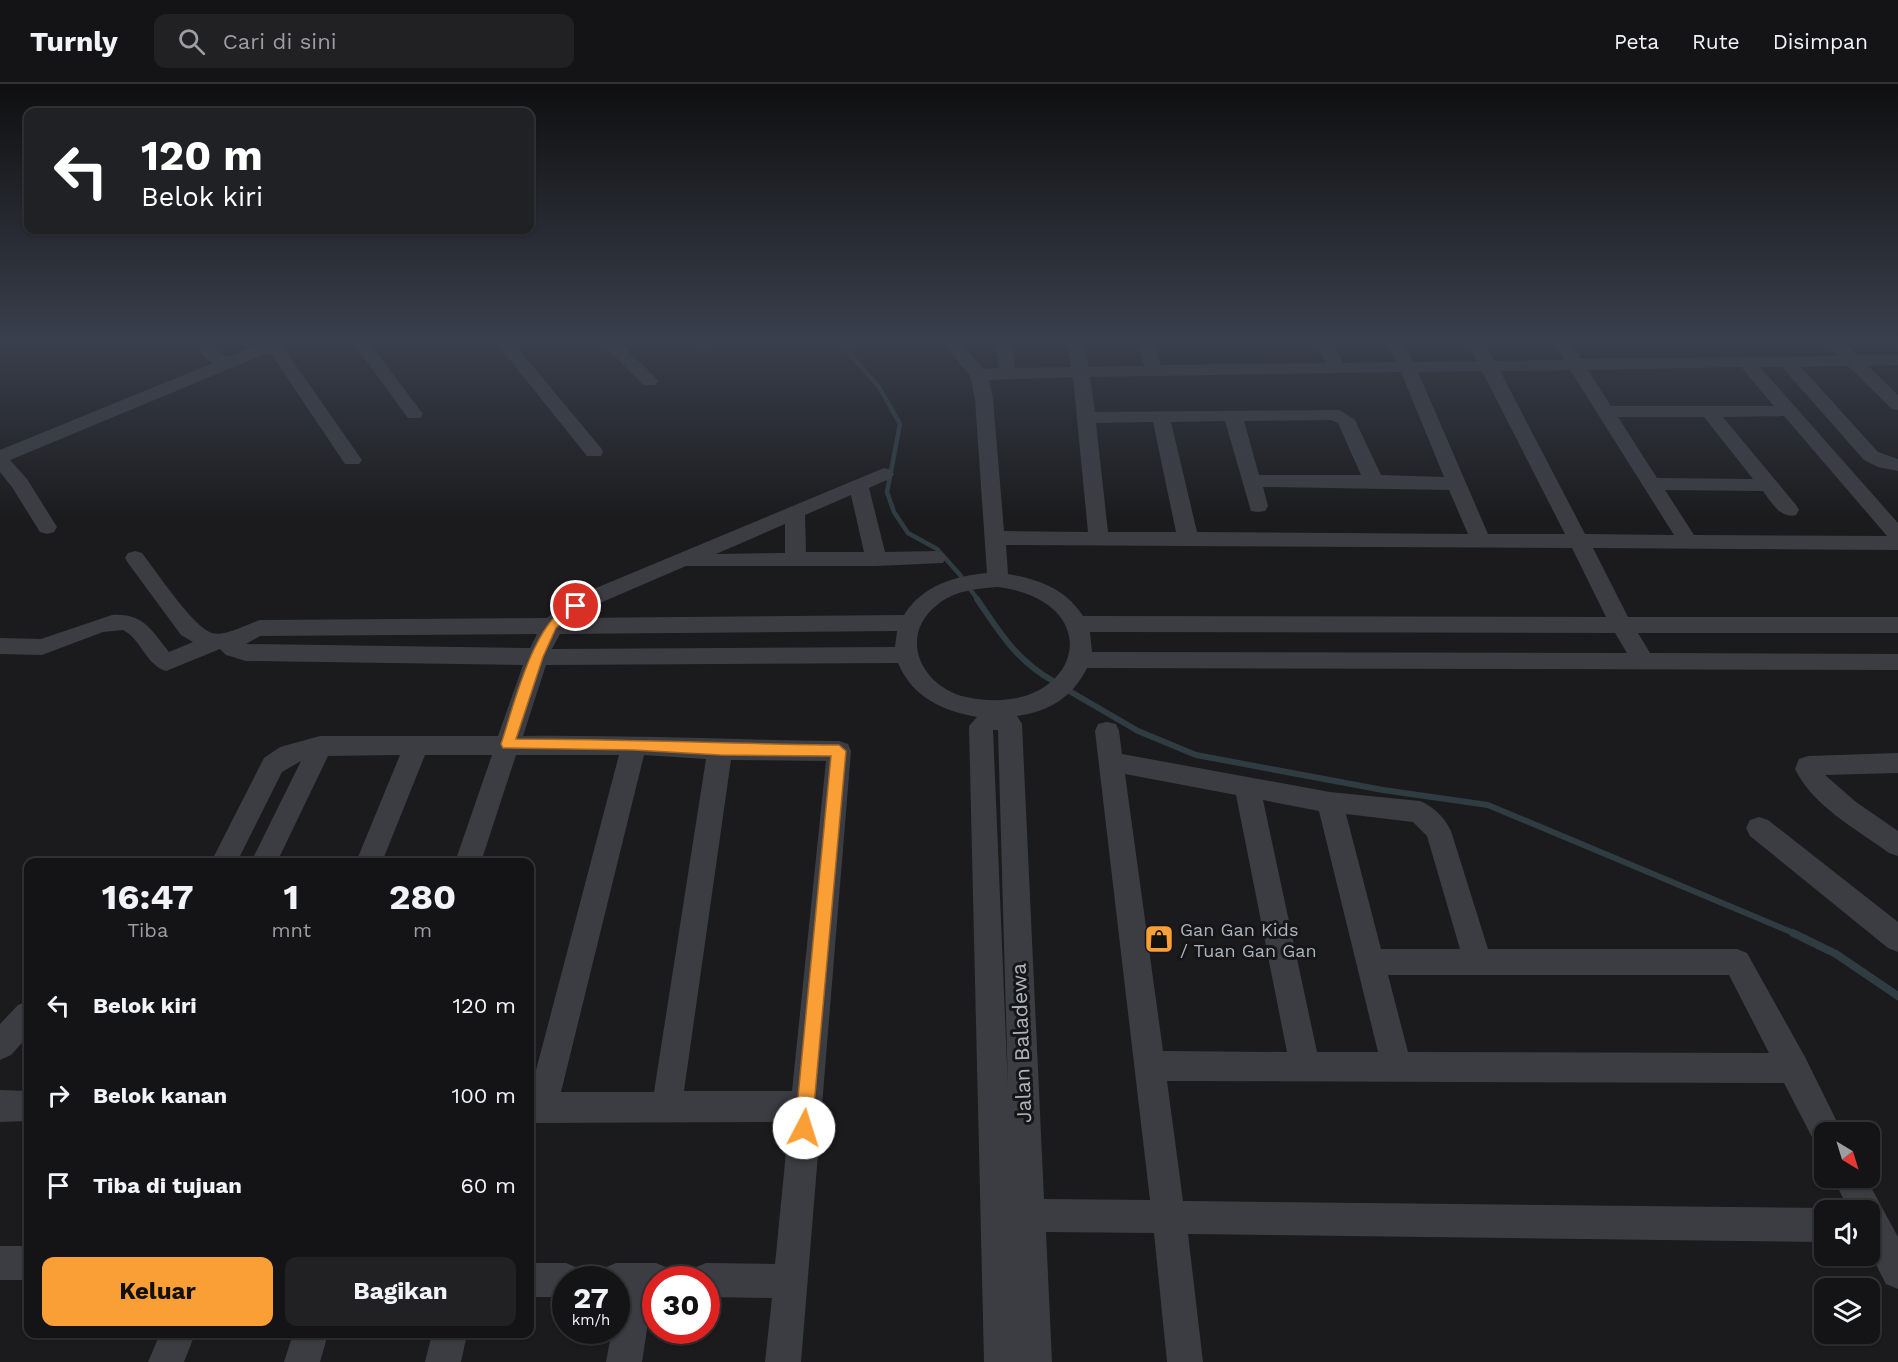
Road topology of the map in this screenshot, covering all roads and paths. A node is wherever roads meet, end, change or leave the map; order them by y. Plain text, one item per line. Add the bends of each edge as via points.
1 (140, 400) edge
2 (315, 400) edge
3 (403, 400) edge
4 (551, 400) edge
5 (984, 400) edge
6 (1084, 400) edge
7 (1421, 400) edge
8 (1507, 400) edge
9 (1598, 400) edge
10 (1778, 400) edge
11 (1820, 400) edge
12 (1788, 411) junction
13 (1606, 412) junction
14 (1710, 413) junction
15 (414, 414) dead end
16 (1233, 416) junction
17 (1161, 417) junction
18 (1086, 418) junction
19 (594, 452) dead end
20 (0, 458) edge
21 (352, 460) dead end
22 (1892, 464) edge
23 (884, 474) dead end
24 (1251, 481) junction
25 (1374, 481) junction
26 (1898, 481) edge
27 (1457, 484) junction
28 (1651, 484) junction
29 (858, 485) junction
30 (1769, 485) junction
31 (1258, 506) dead end
32 (1789, 510) dead end
33 (795, 512) junction
34 (47, 527) dead end
35 (1898, 536) edge
36 (993, 538) junction
37 (1099, 539) junction
38 (1188, 540) junction
39 (1481, 541) junction
40 (1580, 542) junction
41 (1689, 543) junction
42 (1898, 543) edge
43 (135, 558) dead end
44 (936, 558) dead end
45 (876, 559) junction
46 (796, 560) junction
47 (681, 561) junction
48 (998, 580) junction
49 (909, 623) junction
50 (1077, 624) junction
51 (1622, 625) junction
52 (551, 626) junction
53 (1898, 626) edge
54 (235, 641) junction
55 (212, 644) junction
56 (0, 646) edge
57 (905, 655) junction
58 (537, 657) junction
59 (1081, 660) junction
60 (1643, 661) junction
61 (1898, 662) edge
62 (996, 725) dead end
63 (1107, 730) dead end
64 (507, 744) junction
65 (417, 745) junction
66 (634, 745) junction
67 (320, 746) junction
68 (720, 750) junction
69 (1112, 762) junction
70 (1898, 763) edge
71 (1247, 785) junction
72 (1330, 802) junction
73 (1759, 828) dead end
74 (1898, 845) edge
75 (226, 858) edge
76 (266, 858) edge
77 (371, 858) edge
78 (469, 858) edge
79 (1898, 939) edge
80 (1370, 962) junction
81 (1478, 962) junction
82 (24, 1019) edge
83 (0, 1045) edge
84 (1149, 1066) junction
85 (1305, 1066) junction
86 (1397, 1068) junction
87 (1794, 1068) junction
88 (667, 1105) junction
89 (0, 1106) edge
90 (24, 1106) edge
91 (806, 1106) junction
92 (536, 1108) edge
93 (1821, 1122) edge
94 (1013, 1215) junction
95 (1169, 1217) junction
96 (1814, 1225) edge
97 (1880, 1240) edge
98 (0, 1263) edge
99 (24, 1263) edge
100 (1898, 1272) edge
101 (534, 1280) edge
102 (552, 1280) edge
103 (637, 1280) edge
104 (720, 1280) edge
105 (789, 1281) junction
106 (176, 1338) edge
107 (310, 1338) edge
108 (449, 1338) edge
109 (165, 1362) edge
110 (302, 1362) edge
111 (443, 1362) edge
112 (624, 1362) edge
113 (783, 1362) edge
114 (1002, 1362) edge
115 (1034, 1362) edge
116 (1185, 1362) edge

1 - 20 street
2 - 21 street
3 - 15 street
4 - 19 street
5 - 36 street
6 - 18 street
7 - 27 street
8 - 40 street
9 - 13 street
10 - 12 street
11 - 22 street via 1865,451
12 - 14 street
12 - 35 street
13 - 14 street
13 - 28 street
14 - 30 street
16 - 17 street
16 - 24 street
16 - 25 street via 1340,416 1346,420
17 - 18 street
17 - 38 street
18 - 37 street
20 - 34 street
22 - 26 street
23 - 29 street
24 - 25 street
24 - 31 street
25 - 27 street
27 - 39 street
28 - 30 street
28 - 41 street
29 - 33 street
29 - 45 street
30 - 32 street
33 - 46 street
33 - 47 street
36 - 37 street
36 - 48 street
37 - 38 street
38 - 39 street
39 - 40 street
40 - 41 street
40 - 51 street
41 - 42 street
43 - 55 street via 189,629
44 - 45 street
45 - 46 street
46 - 47 street
47 - 52 street via 576,606
48 - 49 street via 969,582 944,590 922,604
48 - 50 street via 1046,593 1065,606
49 - 52 street
49 - 57 street via 904,638
50 - 51 street
50 - 59 street via 1083,641
51 - 53 street
51 - 60 street
52 - 54 street via 260,628
52 - 58 street
54 - 55 street
54 - 58 street via 234,649 246,653
55 - 56 street via 166,663 135,625 123,621 40,648
57 - 58 street
57 - 59 street via 914,674 931,690 954,702 981,709 1009,709 1034,703 1056,692 1072,677
58 - 64 street
59 - 60 street
60 - 61 street
62 - 94 street, Jalan Baladewa
63 - 69 street
64 - 65 street
64 - 66 street
64 - 78 street
65 - 67 street
65 - 77 street
66 - 68 street
66 - 92 street
67 - 75 street via 289,754 273,765
67 - 76 street
68 - 88 street
68 - 91 street via 839,751
69 - 71 street
69 - 84 street
70 - 74 street via 1815,765 1807,769 1828,795
71 - 72 street
71 - 85 street
72 - 80 street
72 - 81 street via 1420,812 1438,831
73 - 79 street
80 - 81 street
80 - 86 street
81 - 87 street via 1737,962
82 - 83 street
84 - 85 street
84 - 95 street
85 - 86 street
86 - 87 street
87 - 93 street
88 - 91 street
88 - 92 street
89 - 90 street
91 - 105 street
94 - 95 street
94 - 114 street, Jalan Baladewa
94 - 115 street, Jalan Baladewa
95 - 96 street
95 - 116 street
97 - 100 street
98 - 99 street
101 - 102 street
103 - 112 street
104 - 105 street
105 - 113 street
106 - 109 street
107 - 110 street
108 - 111 street

